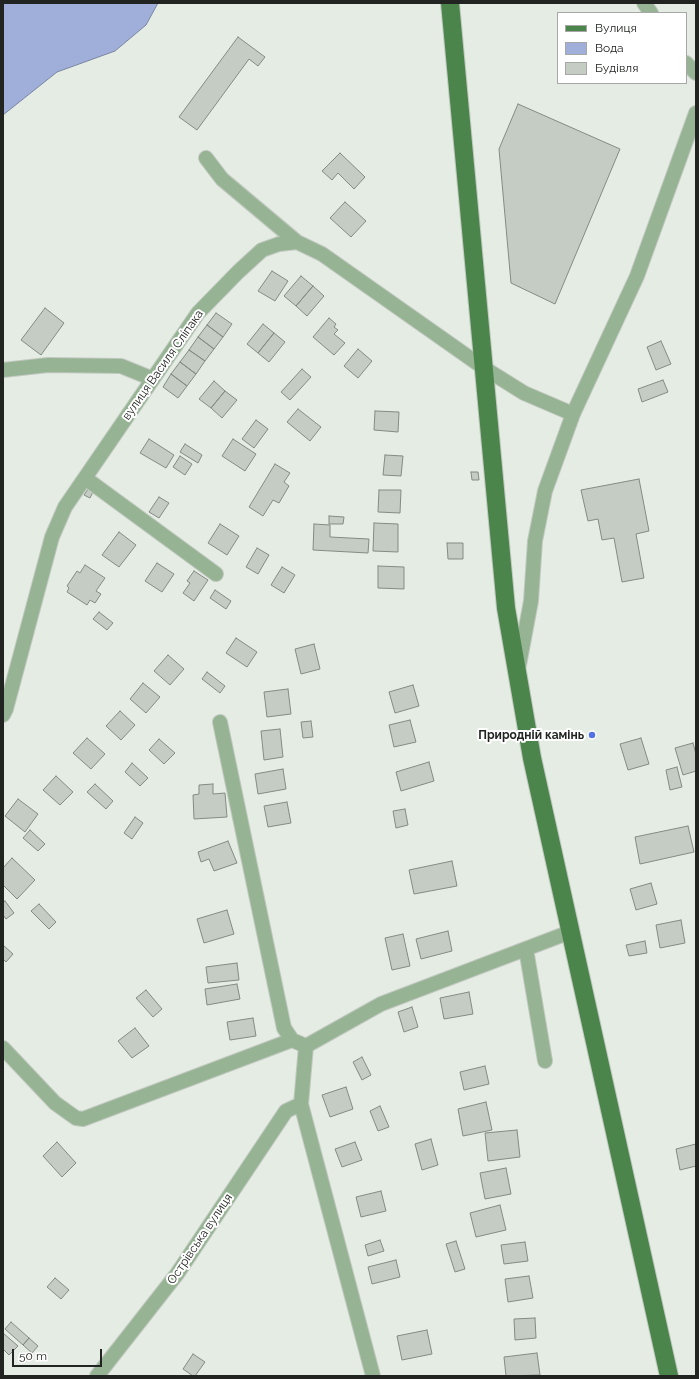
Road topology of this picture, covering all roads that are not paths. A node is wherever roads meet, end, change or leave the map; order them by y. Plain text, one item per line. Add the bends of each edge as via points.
1 (450, 3) edge
2 (644, 3) edge
3 (650, 12) edge
4 (687, 64) edge
5 (696, 73) edge
6 (696, 113) edge
7 (206, 158) dead end
8 (297, 242) junction
9 (484, 368) junction
10 (3, 370) edge
11 (153, 379) junction
12 (573, 414) junction
13 (85, 478) junction
14 (216, 574) dead end
15 (517, 675) junction
16 (3, 715) edge
17 (220, 722) dead end
18 (570, 932) junction
19 (526, 949) junction
20 (292, 1040) junction
21 (306, 1046) junction
22 (3, 1048) edge
23 (545, 1061) dead end
24 (301, 1104) junction
25 (97, 1376) edge
26 (373, 1376) edge
27 (669, 1376) edge

1 - 9 main road
2 - 3 street
4 - 5 street
6 - 12 street via 637,276
7 - 8 street via 222,179
8 - 9 street via 322,254
8 - 11 street, вулиця Василя Сліпака via 279,244 262,250 238,272 198,313
9 - 12 street via 524,393
9 - 15 main road via 506,608
10 - 11 street via 48,365 121,366
11 - 13 street, вулиця Василя Сліпака
12 - 15 street via 545,491 535,541 531,601
13 - 14 street
13 - 16 street, вулиця Василя Сліпака via 64,507 52,537
15 - 18 main road via 532,758
17 - 20 street via 284,1028
18 - 19 street
18 - 27 main road
19 - 21 street via 381,1004
19 - 23 street
20 - 21 street
20 - 22 street via 83,1119 76,1118 55,1103
21 - 24 street
24 - 25 street, Острівська вулиця via 286,1111 177,1274
24 - 26 street

